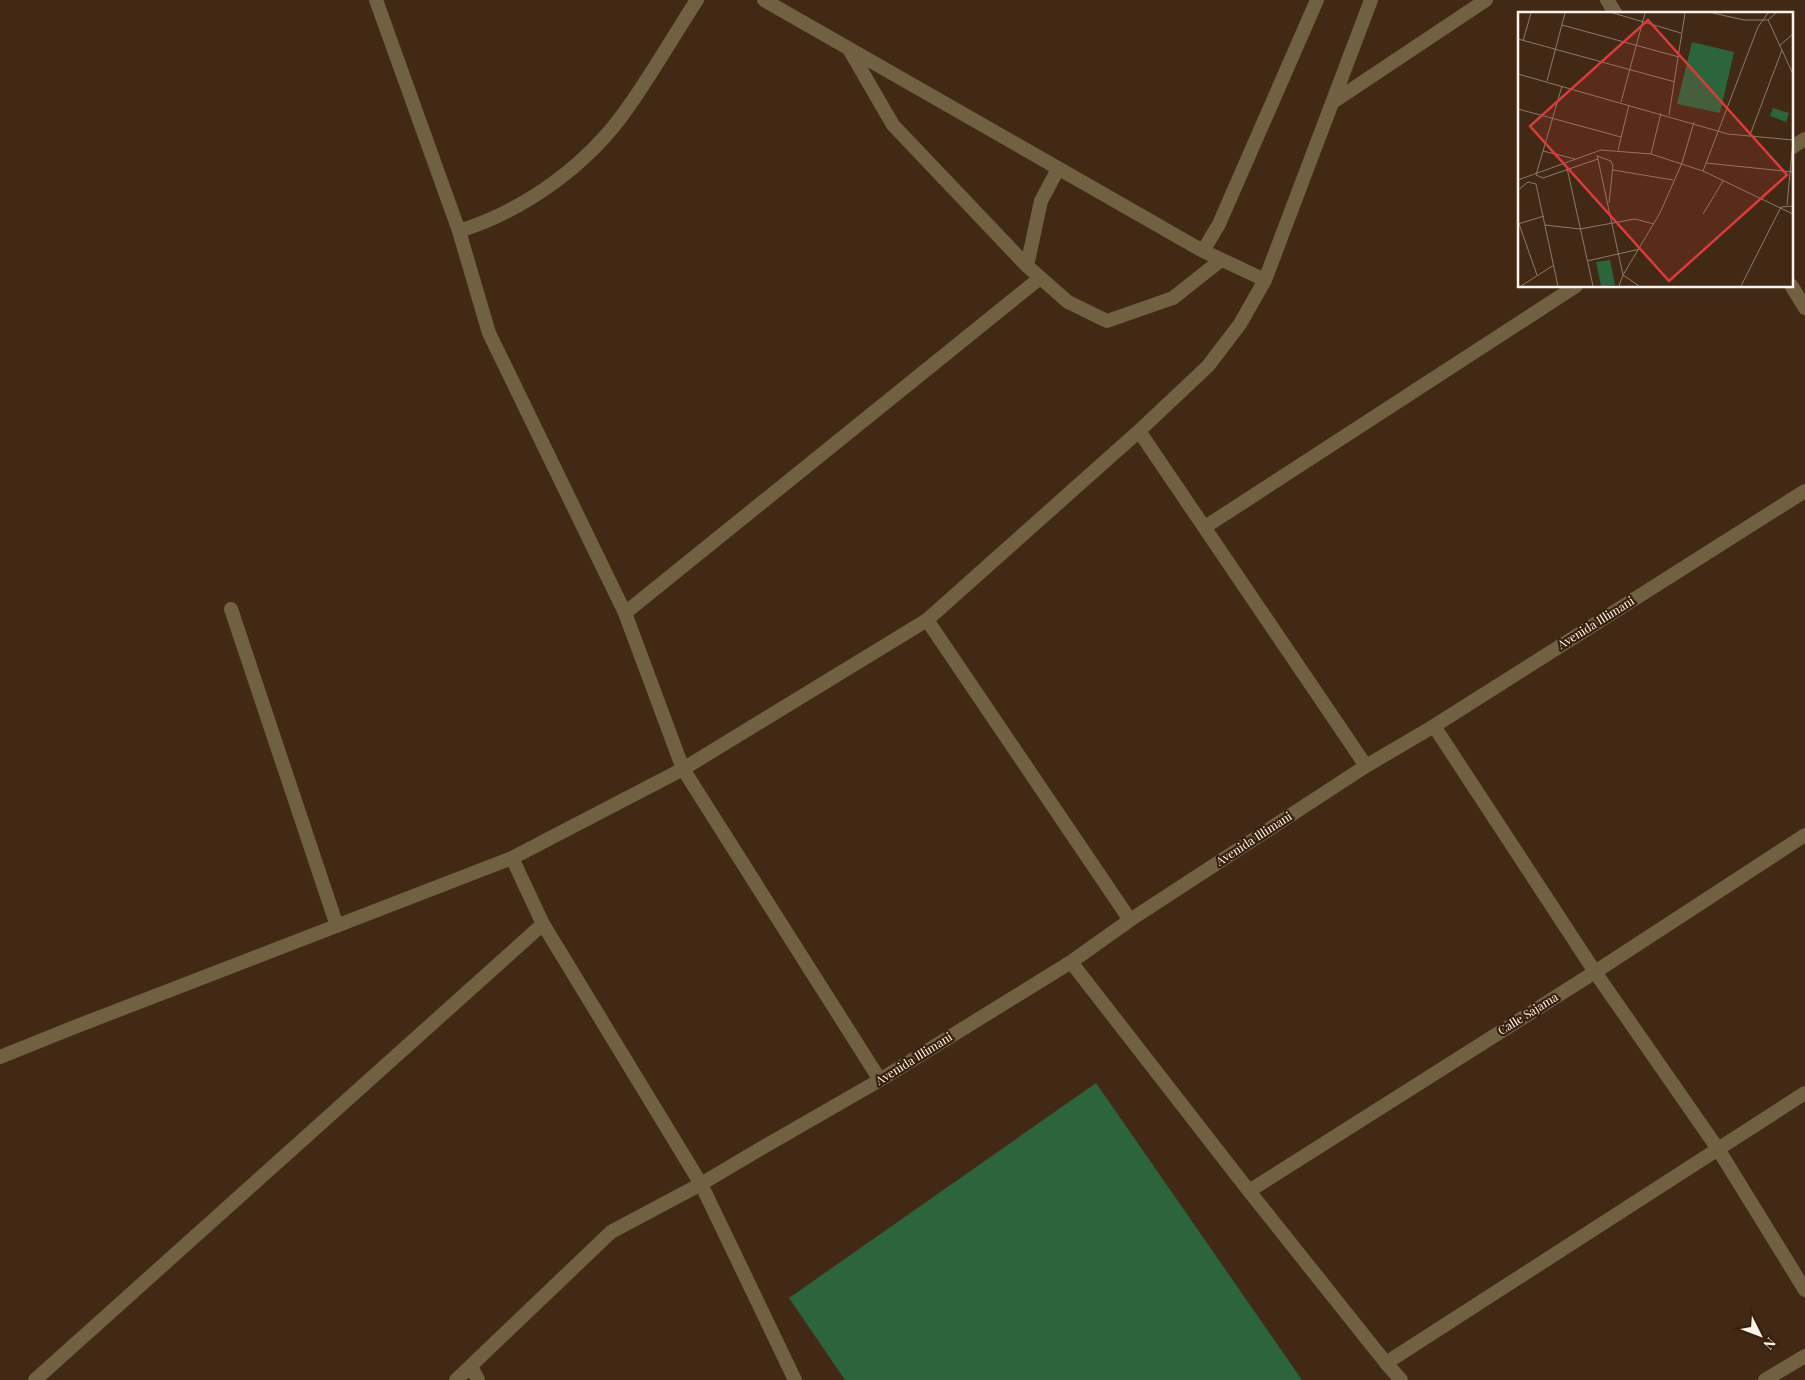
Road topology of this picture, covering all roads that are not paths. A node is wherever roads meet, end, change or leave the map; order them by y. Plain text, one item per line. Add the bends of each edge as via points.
1 (376, 0) edge
2 (697, 0) edge
3 (764, 0) edge
4 (1317, 0) edge
5 (1370, 0) edge
6 (1486, 0) edge
7 (1607, 0) edge
8 (1615, 12) edge
9 (848, 48) junction
10 (1333, 102) junction
11 (1805, 139) edge
12 (1792, 147) edge
13 (1058, 169) junction
14 (459, 231) junction
15 (1202, 251) junction
16 (1221, 260) junction
17 (1027, 266) junction
18 (1040, 278) junction
19 (1265, 280) junction
20 (1792, 287) edge
21 (1573, 288) edge
22 (1805, 308) edge
23 (1139, 431) junction
24 (1805, 491) edge
25 (1205, 527) junction
26 (231, 609) dead end
27 (625, 613) junction
28 (927, 620) junction
29 (1434, 726) junction
30 (1366, 766) junction
31 (683, 769) junction
32 (1805, 835) edge
33 (512, 858) junction
34 (1130, 920) junction
35 (543, 924) junction
36 (337, 926) junction
37 (1071, 962) junction
38 (1595, 972) junction
39 (0, 1057) edge
40 (880, 1080) junction
41 (1805, 1093) edge
42 (1718, 1149) junction
43 (701, 1184) junction
44 (1249, 1191) junction
45 (1805, 1290) edge
46 (1805, 1356) edge
47 (1386, 1363) junction
48 (471, 1366) junction
49 (34, 1380) edge
50 (456, 1380) edge
51 (478, 1380) edge
52 (795, 1380) edge
53 (1401, 1380) edge
54 (1764, 1380) edge

1 - 14 street
2 - 14 street via 628,108 602,140 572,168 520,205
3 - 9 street
4 - 15 street via 1219,224
5 - 10 street
6 - 10 street
7 - 8 street
9 - 13 street
9 - 17 street via 893,125
10 - 19 street
11 - 12 street
13 - 15 street
13 - 17 street via 1041,201
14 - 27 street via 490,333
15 - 16 street
16 - 18 street via 1173,298 1107,321 1068,302
16 - 19 street
17 - 18 street
18 - 27 street
19 - 23 street via 1240,324 1208,366
20 - 22 street
21 - 25 street
23 - 25 street
23 - 28 street
24 - 29 street, Avenida Illimani
25 - 30 street
26 - 36 street
27 - 31 street
28 - 31 street
28 - 34 street
29 - 30 street, Avenida Illimani
29 - 38 street
30 - 34 street, Avenida Illimani
31 - 33 street
31 - 40 street
32 - 38 street, Calle Sajama
33 - 35 street
33 - 36 street
34 - 37 street, Avenida Illimani
35 - 43 street
35 - 49 street
36 - 39 street
37 - 40 street, Avenida Illimani
37 - 44 street
38 - 42 street
38 - 44 street, Calle Sajama
40 - 43 street, Avenida Illimani
41 - 42 street
42 - 45 street
42 - 47 street
43 - 48 street, Avenida Illimani via 611,1232
43 - 52 street
44 - 47 street
46 - 54 street
47 - 53 street
48 - 50 street, Avenida Illimani
48 - 51 street

